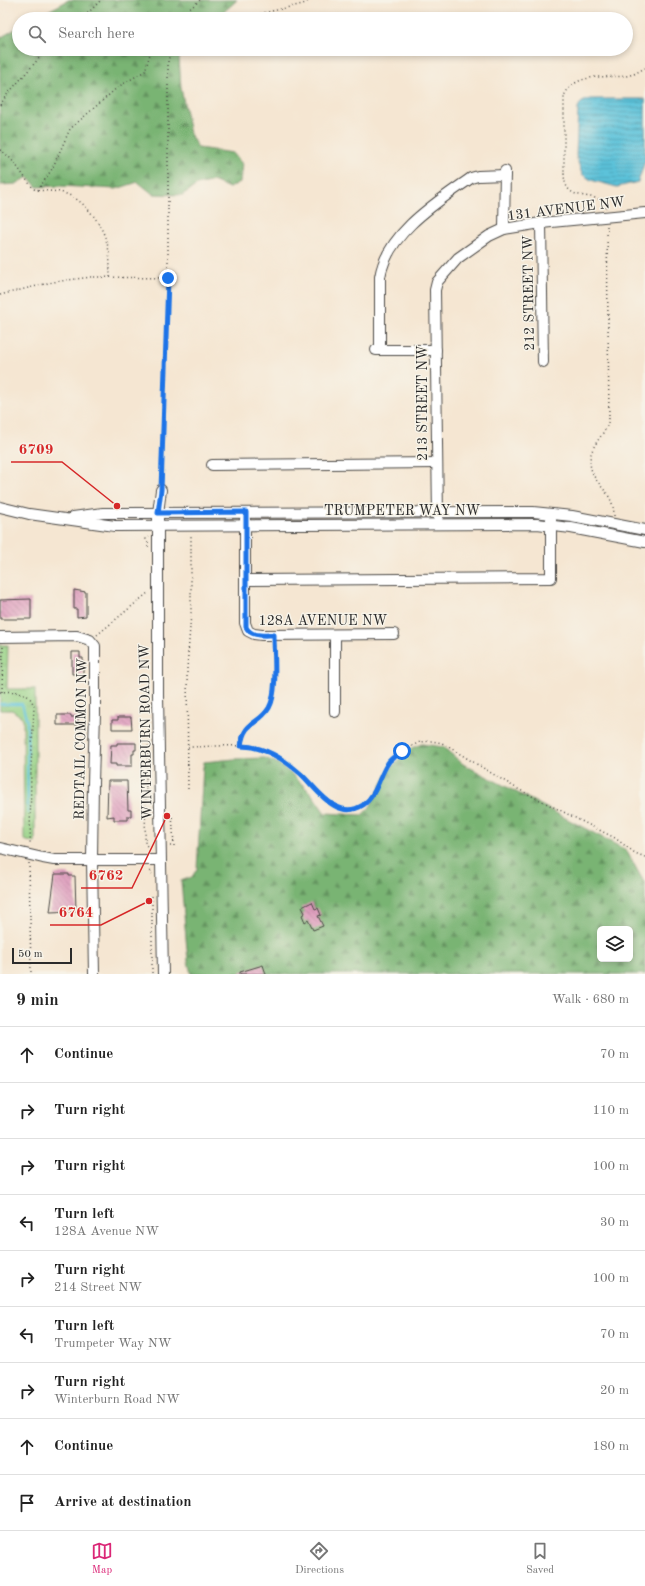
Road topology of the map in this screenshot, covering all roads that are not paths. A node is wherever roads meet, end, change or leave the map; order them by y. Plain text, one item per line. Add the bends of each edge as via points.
1 (645, 212) edge
2 (541, 223) junction
3 (504, 229) junction
4 (437, 282) joint
5 (436, 350) junction
6 (544, 362) dead end
7 (437, 463) junction
8 (212, 465) dead end
9 (161, 490) road end
10 (0, 507) edge
11 (246, 512) junction
12 (438, 512) junction
13 (158, 513) junction
14 (551, 513) junction
15 (59, 519) junction
16 (245, 524) junction
17 (438, 524) junction
18 (158, 525) junction
19 (551, 525) junction
20 (645, 530) edge
21 (645, 542) edge
22 (245, 580) junction
23 (335, 634) junction
24 (394, 634) dead end
25 (1, 637) edge
26 (335, 712) dead end
27 (0, 848) edge
28 (92, 860) junction
29 (160, 860) junction
30 (94, 974) edge
31 (162, 974) edge

1 - 2 street, 131 AVENUE NW
2 - 3 street, 131 AVENUE NW
2 - 6 street, 212 STREET NW
3 - 4 street, 131 AVENUE NW via 489,236 458,258
3 - 5 street via 504,173 478,176 471,178 422,213 391,247 381,267 378,350
4 - 5 street, 213 STREET NW
5 - 7 street, 213 STREET NW
7 - 8 street
7 - 12 street, 213 STREET NW
9 - 13 street, WINTERBURN ROAD NW
10 - 15 street
11 - 12 street, TRUMPETER WAY NW
11 - 13 street, TRUMPETER WAY NW
11 - 16 street
12 - 14 street, TRUMPETER WAY NW
12 - 17 street, 213 STREET NW
13 - 15 street, TRUMPETER WAY NW via 103,513
13 - 18 street, WINTERBURN ROAD NW
14 - 19 street
14 - 20 street, TRUMPETER WAY NW
15 - 18 street, TRUMPETER WAY NW via 115,526
16 - 17 street, TRUMPETER WAY NW
16 - 18 street, TRUMPETER WAY NW
16 - 22 street
17 - 19 street, TRUMPETER WAY NW
18 - 29 street, WINTERBURN ROAD NW
19 - 21 street, TRUMPETER WAY NW
19 - 22 street via 551,578
22 - 23 street, 128A AVENUE NW via 246,627 251,633
23 - 24 street, 128A AVENUE NW
23 - 26 street
25 - 28 street, REDTAIL COMMON NW via 76,636 90,640 94,646 96,653
27 - 28 street via 43,858
28 - 29 street
28 - 30 street, REDTAIL COMMON NW
29 - 31 street, WINTERBURN ROAD NW

